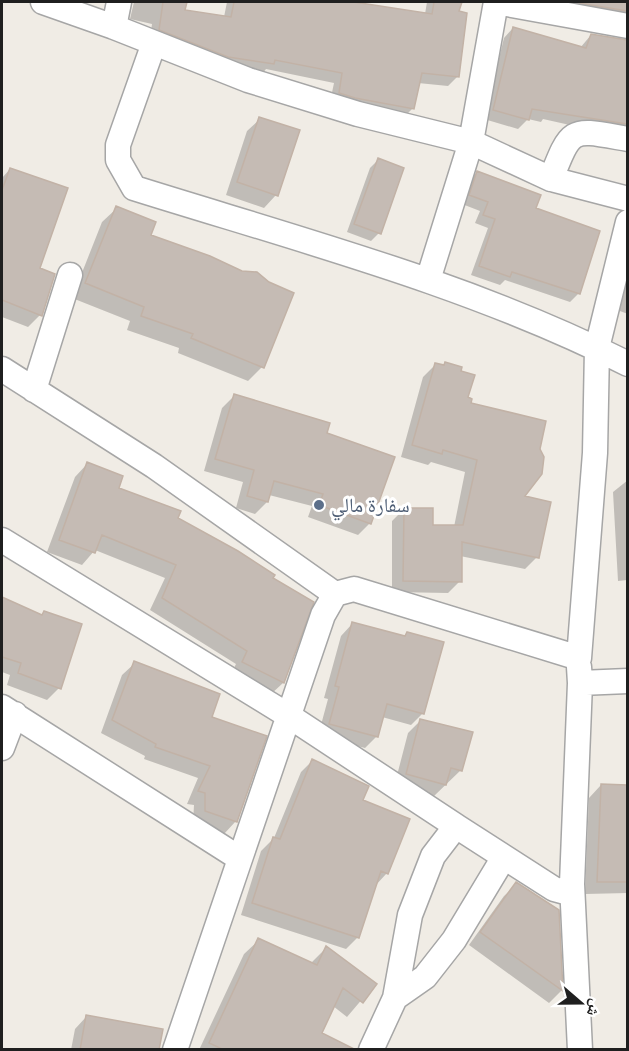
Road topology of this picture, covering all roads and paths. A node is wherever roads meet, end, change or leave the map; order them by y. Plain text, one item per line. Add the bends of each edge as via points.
1 (43, 2) edge
2 (119, 2) edge
3 (496, 2) edge
4 (627, 26) edge
5 (114, 27) junction
6 (154, 43) junction
7 (627, 139) edge
8 (471, 142) junction
9 (551, 179) junction
10 (627, 199) edge
11 (627, 222) edge
12 (70, 275) dead end
13 (428, 280) junction
14 (597, 348) junction
15 (627, 364) edge
16 (2, 369) edge
17 (34, 390) junction
18 (2, 540) edge
19 (335, 594) junction
20 (579, 658) junction
21 (627, 681) edge
22 (579, 683) junction
23 (8, 711) edge
24 (289, 716) junction
25 (2, 748) edge
26 (456, 826) junction
27 (504, 857) junction
28 (239, 858) junction
29 (572, 884) junction
30 (395, 998) junction
31 (175, 1050) edge
32 (371, 1050) edge
33 (580, 1050) edge

1 - 5 street
2 - 5 street
3 - 4 street
3 - 8 street
5 - 6 street
6 - 8 street via 248,80 358,114
6 - 13 street via 118,145 118,160 134,188
7 - 9 street via 571,135
8 - 9 street
8 - 13 street
9 - 10 street
11 - 14 street
12 - 17 street
13 - 14 street
14 - 15 street
14 - 20 street via 595,453
16 - 17 street
17 - 19 street via 154,466
18 - 24 street
19 - 20 street via 354,589
19 - 24 street via 323,615
20 - 22 street
21 - 22 street
22 - 29 street
23 - 25 street
23 - 28 street
24 - 26 street
24 - 28 street
26 - 27 street
26 - 30 street via 433,856 410,915
27 - 29 street via 554,889 565,892
27 - 30 street via 454,940 425,977
28 - 31 street
29 - 33 street
30 - 32 street

